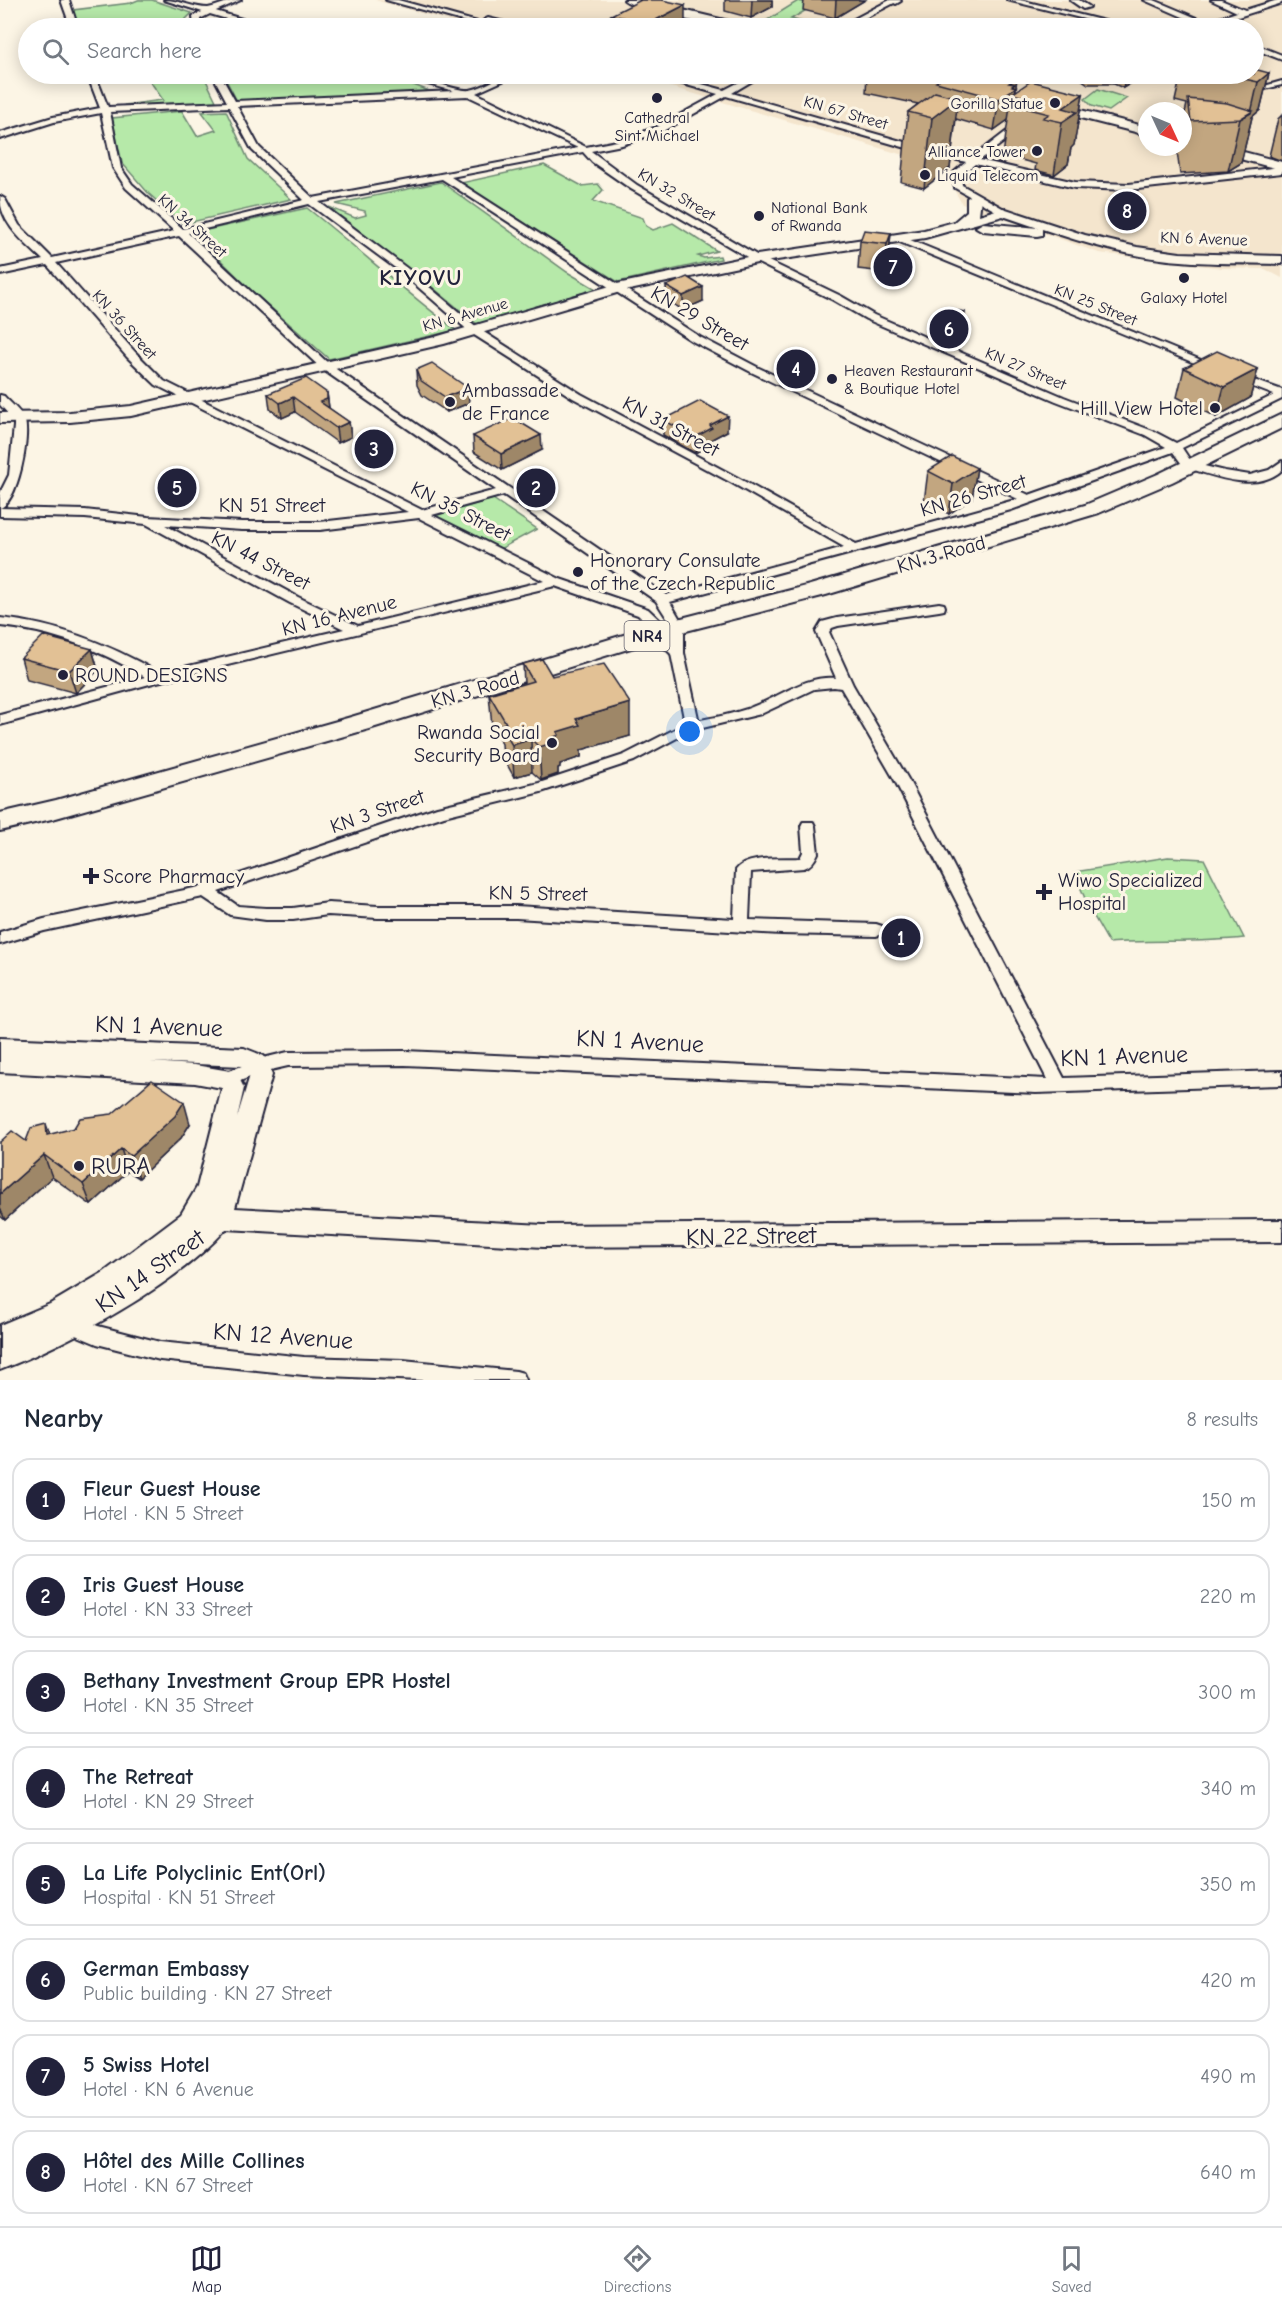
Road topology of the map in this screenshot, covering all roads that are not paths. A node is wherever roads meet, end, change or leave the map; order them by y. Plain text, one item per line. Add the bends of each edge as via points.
1 (65, 0) edge
2 (169, 0) edge
3 (236, 0) edge
4 (390, 0) edge
5 (414, 0) edge
6 (629, 0) edge
7 (896, 0) edge
8 (1011, 0) edge
9 (1074, 0) edge
10 (1148, 0) edge
11 (1215, 0) edge
12 (1282, 1) edge
13 (647, 5) junction
14 (1086, 7) dead end
15 (209, 11) junction
16 (1245, 13) junction
17 (71, 18) edge
18 (196, 18) edge
19 (231, 18) edge
20 (458, 18) edge
21 (481, 18) edge
22 (622, 18) edge
23 (694, 18) edge
24 (861, 18) edge
25 (1087, 18) edge
26 (1190, 18) edge
27 (1229, 18) edge
28 (1264, 50) edge
29 (1282, 58) edge
30 (1282, 83) edge
31 (95, 84) edge
32 (221, 84) edge
33 (437, 84) edge
34 (490, 84) edge
35 (700, 84) edge
36 (708, 84) edge
37 (742, 84) edge
38 (1265, 87) edge
39 (730, 91) junction
40 (469, 93) junction
41 (231, 104) junction
42 (1044, 106) edge
43 (105, 110) junction
44 (1028, 119) edge
45 (1138, 129) edge
46 (0, 136) edge
47 (1192, 142) edge
48 (586, 150) junction
49 (974, 160) junction
50 (1282, 166) edge
51 (1282, 170) edge
52 (446, 178) junction
53 (974, 198) junction
54 (0, 199) edge
55 (311, 201) junction
56 (1003, 212) junction
57 (1022, 219) junction
58 (960, 223) junction
59 (983, 227) junction
60 (180, 231) junction
61 (939, 231) junction
62 (900, 238) junction
63 (1081, 238) junction
64 (757, 259) junction
65 (1282, 260) edge
66 (50, 262) junction
67 (0, 272) edge
68 (617, 288) junction
69 (475, 331) junction
70 (326, 367) junction
71 (1282, 395) edge
72 (0, 398) edge
73 (186, 398) junction
74 (0, 418) edge
75 (19, 419) junction
76 (1282, 420) edge
77 (1282, 435) edge
78 (1182, 456) junction
79 (1282, 464) edge
80 (1215, 471) junction
81 (505, 491) junction
82 (1028, 499) junction
83 (0, 506) edge
84 (0, 512) edge
85 (422, 514) junction
86 (148, 521) junction
87 (854, 548) junction
88 (556, 582) junction
89 (663, 600) junction
90 (939, 607) dead end
91 (0, 622) edge
92 (357, 630) junction
93 (673, 640) junction
94 (157, 678) junction
95 (846, 685) junction
96 (0, 720) edge
97 (688, 727) junction
98 (0, 822) edge
99 (808, 826) dead end
100 (0, 834) edge
101 (204, 891) junction
102 (741, 925) junction
103 (876, 930) dead end
104 (0, 938) edge
105 (0, 1047) edge
106 (0, 1064) edge
107 (259, 1066) junction
108 (1282, 1078) edge
109 (228, 1079) junction
110 (1059, 1085) junction
111 (208, 1216) junction
112 (1282, 1231) edge
113 (63, 1320) junction
114 (0, 1337) edge
115 (0, 1358) edge
116 (516, 1380) edge

1 - 17 street
2 - 15 street
3 - 15 street
4 - 20 street
5 - 21 street
6 - 13 main road
7 - 24 street
8 - 25 street
9 - 14 street
10 - 26 street
11 - 16 street
12 - 16 street
13 - 22 street
13 - 23 main road
15 - 18 street
15 - 19 street
16 - 27 street
28 - 29 street
30 - 38 street
31 - 43 street, KN 34 Street
32 - 41 street, KN 31 Street
33 - 40 street, KN 32 Street
34 - 40 street
35 - 39 street, KN 67 Street
36 - 39 street, KN 67 Street
37 - 39 street
39 - 48 street via 646,135
39 - 49 street, KN 67 Street
40 - 41 street
40 - 48 street, KN 32 Street
41 - 43 street
41 - 55 street, KN 31 Street via 255,148
42 - 45 main road
43 - 46 street
43 - 60 street, KN 34 Street via 117,168 129,186
44 - 49 street
47 - 50 main road
48 - 52 street
48 - 64 street, KN 32 Street via 634,186
49 - 51 street, KN 67 Street via 1065,184 1108,187
49 - 53 street via 958,170 956,180
52 - 55 street
52 - 68 street, KN 29 Street
53 - 56 street
53 - 58 main road via 974,212
54 - 66 street, KN 36 Street via 19,233
55 - 60 street
55 - 69 street, KN 31 Street via 405,271
56 - 57 main road, KN 6 Avenue
56 - 58 main road, KN 6 Avenue
57 - 59 main road, KN 6 Avenue
57 - 63 main road, KN 6 Avenue
58 - 61 main road, KN 6 Avenue
59 - 61 main road, KN 6 Avenue
59 - 63 main road
60 - 66 street
60 - 70 street, KN 34 Street
61 - 62 main road, KN 6 Avenue
62 - 64 main road, KN 6 Avenue
62 - 71 street, KN 25 Street
63 - 65 main road, KN 6 Avenue via 1169,255
64 - 68 main road, KN 6 Avenue
64 - 78 street, KN 27 Street via 881,322
66 - 67 street
66 - 73 street, KN 36 Street via 133,359 160,383
68 - 69 main road, KN 6 Avenue
68 - 82 street, KN 29 Street via 734,360
69 - 70 main road, KN 6 Avenue
69 - 87 street, KN 31 Street via 586,401
70 - 73 main road, KN 6 Avenue
70 - 81 street, KN 34 Street
71 - 78 street, KN 26 Street
72 - 75 street
73 - 75 main road, KN 6 Avenue via 101,416
73 - 85 street, KN 35 Street
74 - 75 main road, KN 6 Avenue
75 - 83 street via 15,475
76 - 78 highway, KN 3 Road / NR4
77 - 80 highway, KN 3 Road / NR4
78 - 80 street, KN 27 Street
78 - 82 street, KN 26 Street
78 - 93 highway, KN 3 Road / NR4 via 1092,509 818,590
79 - 80 street, KN 27 Street via 1269,475 1256,477 1236,478
80 - 93 highway, KN 3 Road / NR4 via 1098,518
81 - 85 street, KN 51 Street
81 - 89 street, KN 34 Street
82 - 87 street, KN 26 Street
84 - 86 street, KN 51 Street via 85,514
85 - 86 street, KN 51 Street via 320,526
85 - 88 street, KN 35 Street
86 - 92 street, KN 44 Street
87 - 89 street, KN 26 Street
88 - 92 street, KN 16 Avenue
88 - 93 street via 634,608 650,617
89 - 93 street
90 - 95 street via 827,625 822,632
91 - 94 street via 31,626 97,647
92 - 94 street, KN 16 Avenue
93 - 97 street via 691,718
93 - 98 highway, KN 3 Road / NR4
93 - 100 highway, KN 3 Road / NR4 via 229,773
94 - 96 street, KN 16 Avenue
95 - 97 street, KN 3 Street via 831,680 808,685 757,711
95 - 110 street via 901,779
97 - 101 street, KN 3 Street via 629,758 541,787 442,811
99 - 102 street via 811,853 804,863 749,866 744,870
101 - 102 street, KN 5 Street via 235,910 266,914 328,909 516,912
101 - 104 street, KN 3 Street
102 - 103 street, KN 5 Street
105 - 107 street, KN 1 Avenue via 244,1057
106 - 109 street
107 - 109 street
107 - 110 street, KN 1 Avenue via 288,1059 405,1058
107 - 111 street, KN 14 Street via 261,1075
108 - 110 street, KN 1 Avenue
109 - 111 street, KN 14 Street via 233,1088 208,1189
111 - 112 street, KN 22 Street via 566,1236
111 - 113 street, KN 14 Street via 193,1246 122,1295
113 - 114 street, KN 14 Street
113 - 115 street, KN 14 Street
113 - 116 street, KN 12 Avenue via 135,1346 235,1360

